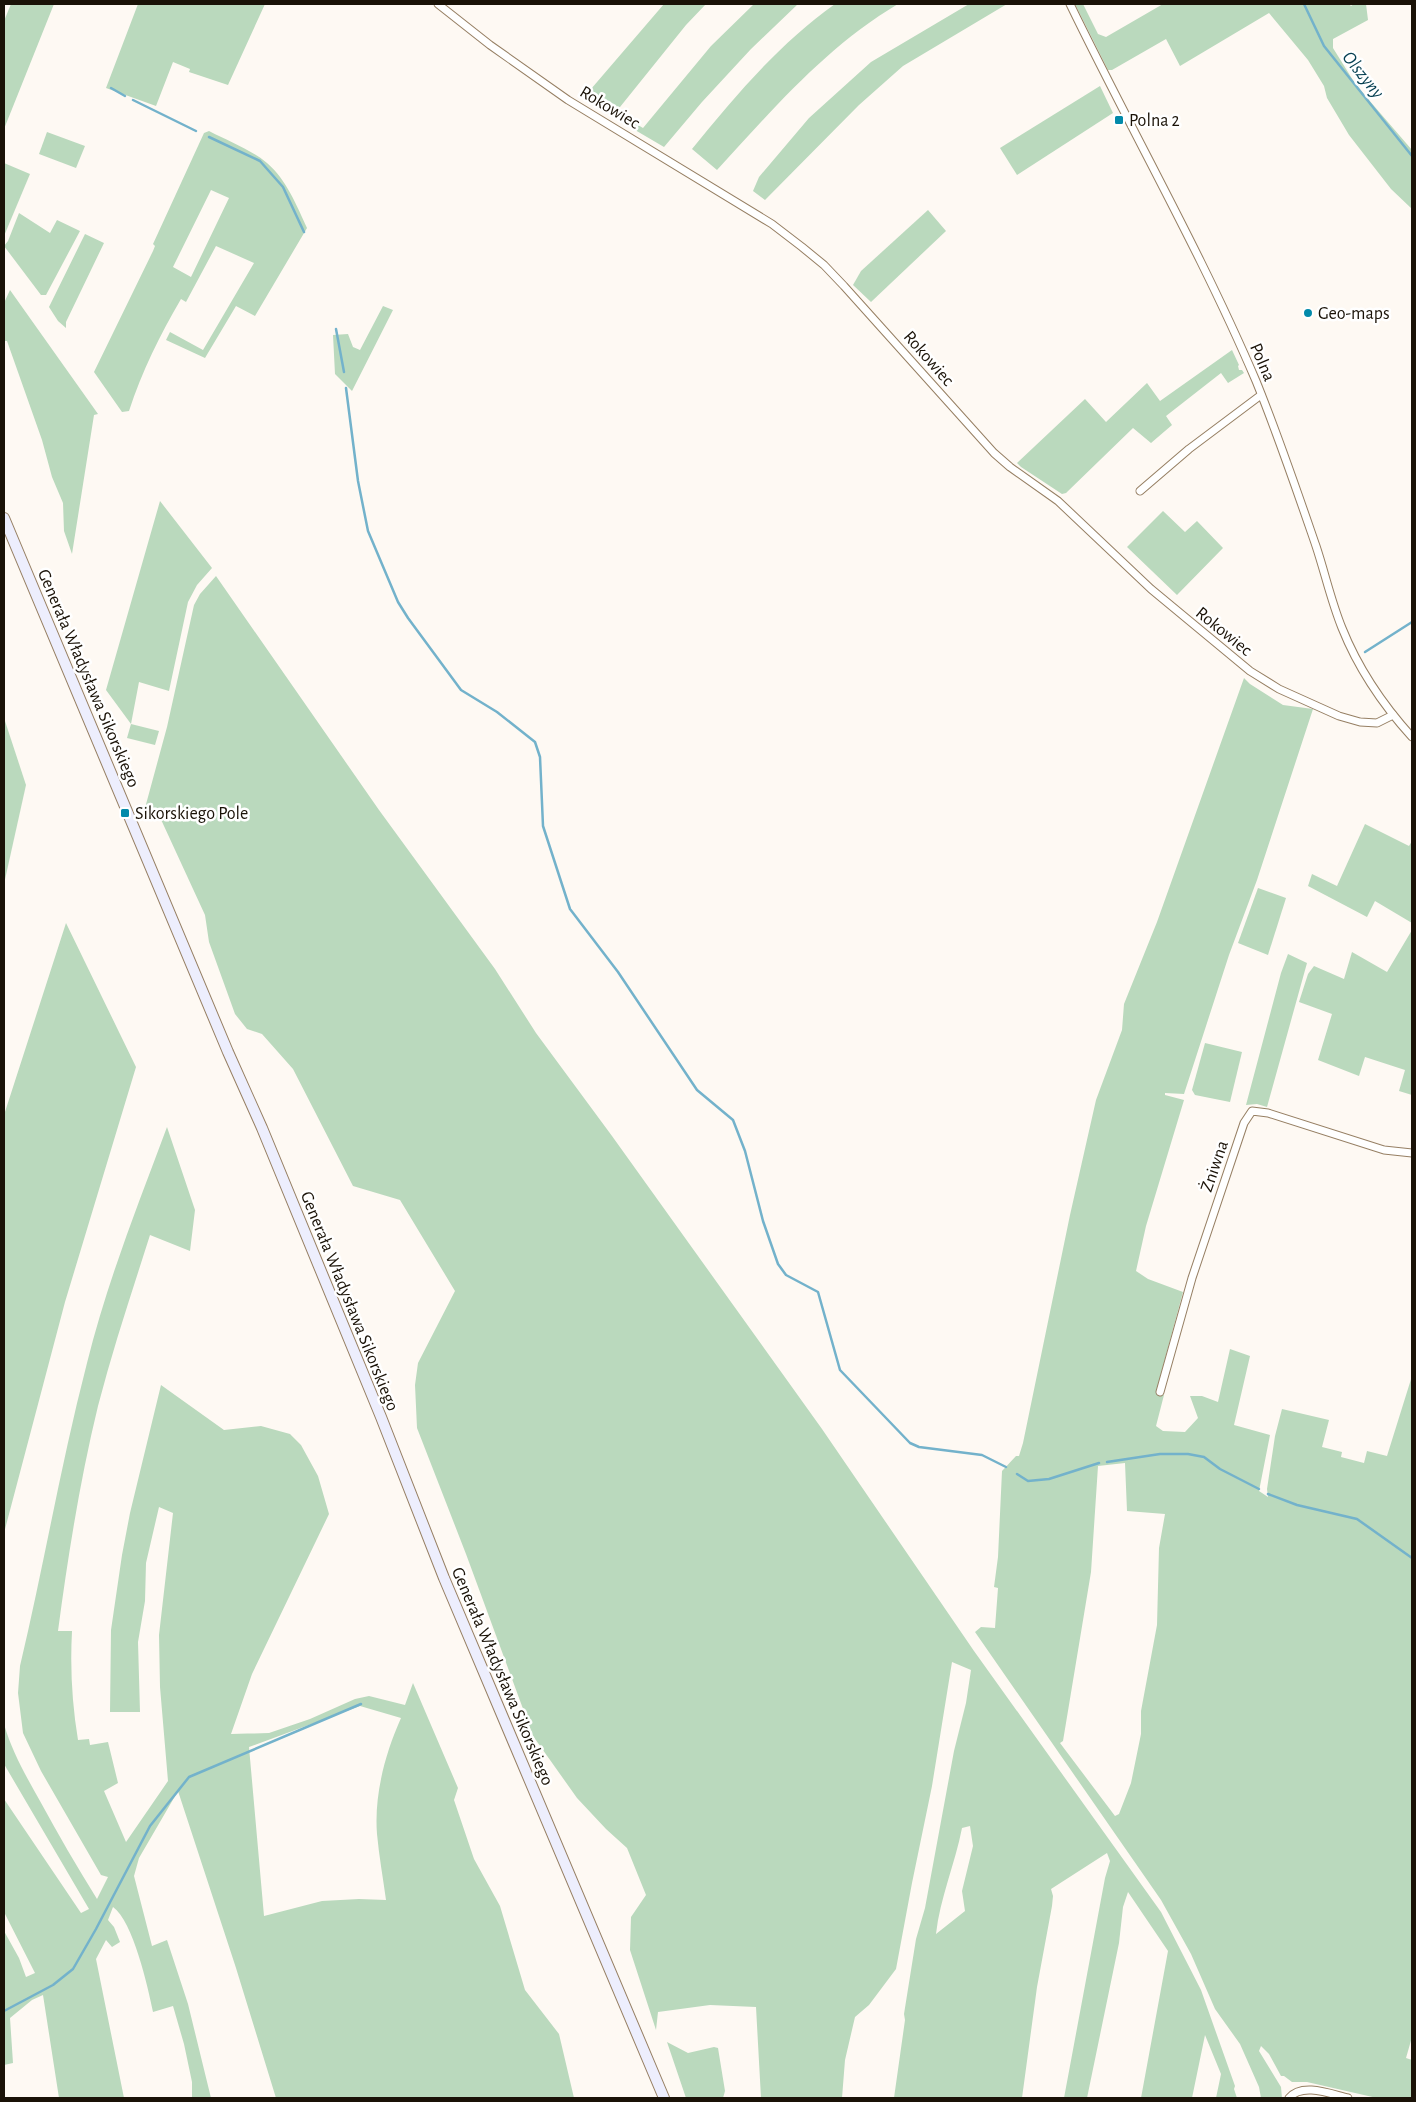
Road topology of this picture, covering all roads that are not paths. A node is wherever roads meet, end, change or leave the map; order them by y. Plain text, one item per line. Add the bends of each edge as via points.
1 (438, 4) edge
2 (1070, 4) edge
3 (1261, 395) junction
4 (1140, 491) dead end
5 (4, 518) edge
6 (1392, 715) junction
7 (1412, 737) edge
8 (1412, 1153) edge
9 (1160, 1392) dead end
10 (1291, 2095) edge
11 (664, 2098) edge
12 (1348, 2098) edge

1 - 6 street, Rokowiec via 568,100 772,224 810,253 844,286 994,452 1058,501 1151,589 1242,665 1280,688 1339,716 1377,723
2 - 3 street, Polna via 1208,275
3 - 4 street
3 - 6 street, Polna via 1351,650
5 - 11 street, Generała Władysława Sikorskiego via 262,1128 444,1578
6 - 7 street, Polna
8 - 9 street, Żniwna via 1384,1150 1268,1113 1252,1111 1244,1123 1206,1234
10 - 12 street via 1312,2091

